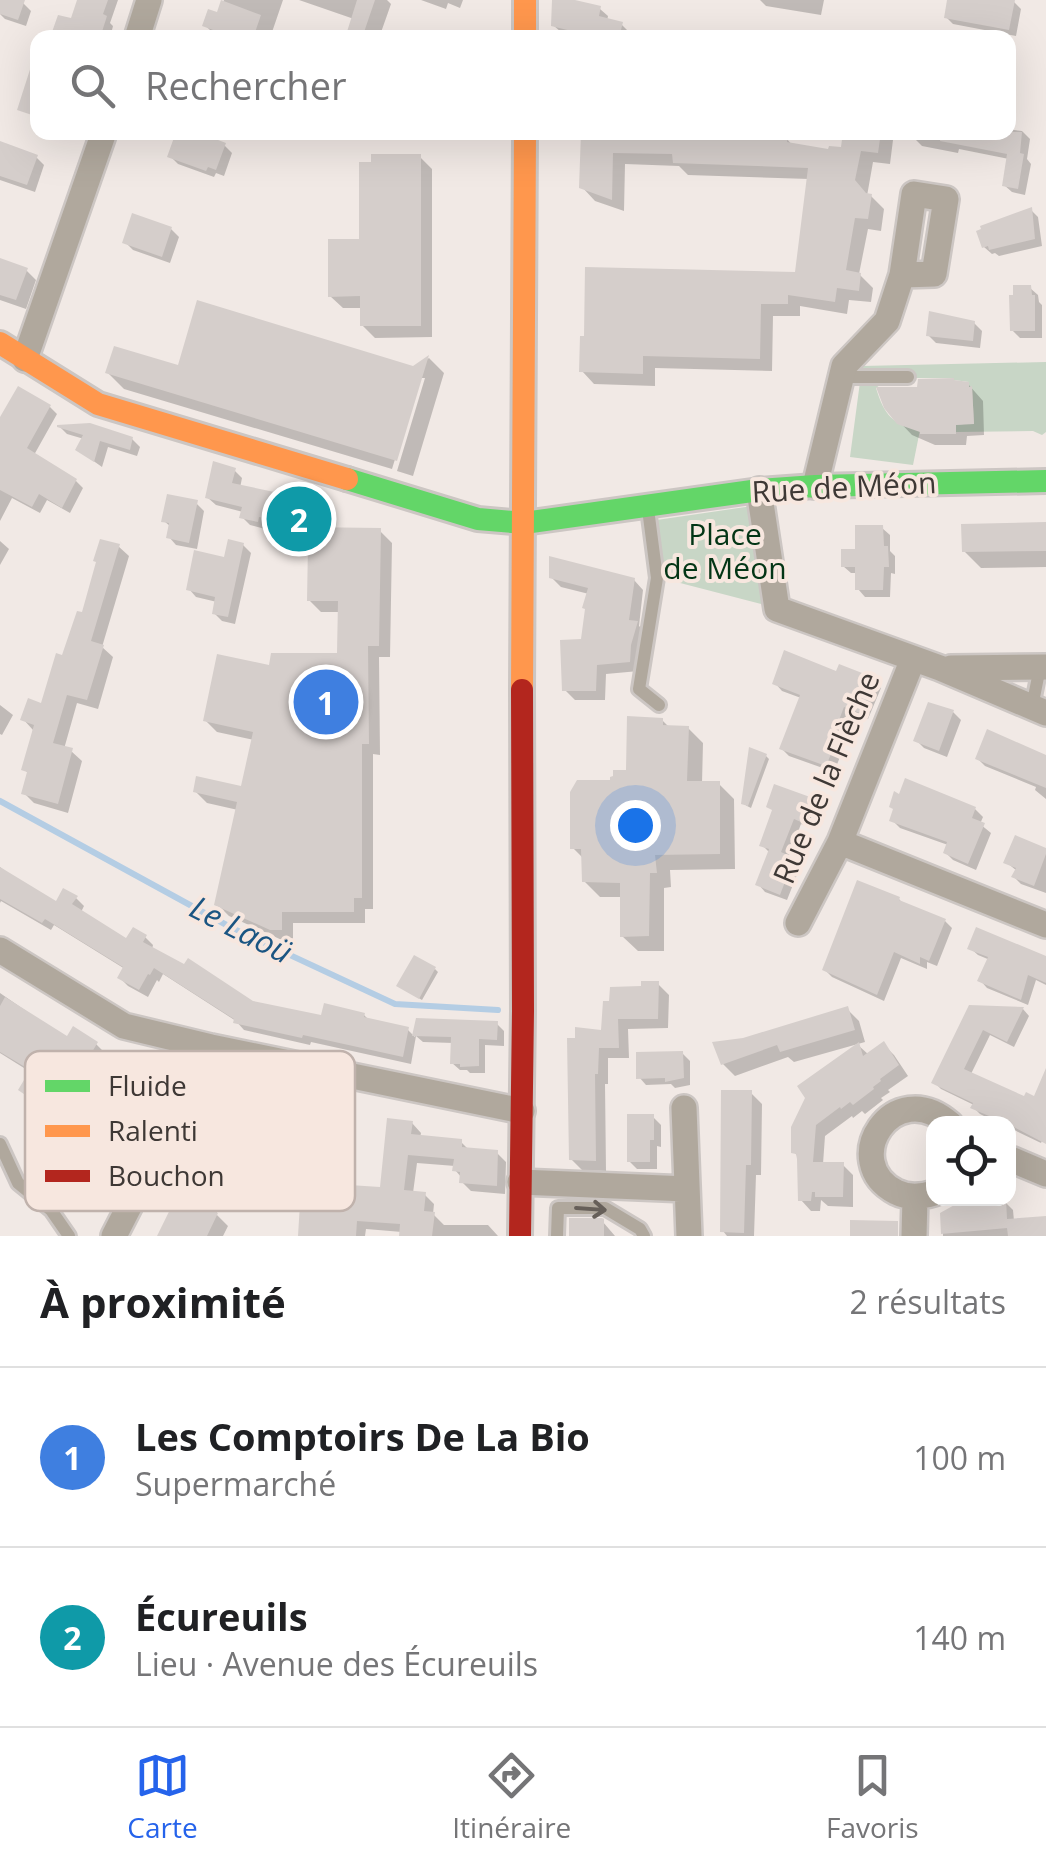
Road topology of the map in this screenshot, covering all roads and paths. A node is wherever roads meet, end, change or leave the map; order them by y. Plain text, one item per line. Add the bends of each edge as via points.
1 (150, 0) edge
2 (525, 0) edge
3 (139, 30) edge
4 (525, 30) edge
5 (101, 140) edge
6 (525, 140) edge
7 (902, 274) dead end
8 (8, 352) edge
9 (841, 377) junction
10 (908, 377) dead end
11 (1046, 481) edge
12 (815, 486) junction
13 (759, 490) junction
14 (648, 507) junction
15 (524, 523) junction
16 (913, 659) junction
17 (1043, 667) edge
18 (940, 668) junction
19 (659, 705) dead end
20 (1039, 710) edge
21 (840, 842) junction
22 (798, 923) dead end
23 (1046, 924) edge
24 (0, 950) edge
25 (211, 1046) junction
26 (208, 1051) edge
27 (235, 1051) edge
28 (355, 1077) edge
29 (684, 1108) dead end
30 (522, 1112) junction
31 (942, 1116) edge
32 (0, 1144) edge
33 (1016, 1161) edge
34 (1043, 1172) edge
35 (1016, 1173) edge
36 (520, 1182) junction
37 (25, 1189) edge
38 (688, 1189) junction
39 (924, 1195) edge
40 (52, 1211) edge
41 (127, 1211) edge
42 (70, 1236) edge
43 (114, 1236) edge
44 (520, 1236) edge
45 (557, 1236) edge
46 (644, 1236) edge
47 (689, 1236) edge
48 (914, 1236) edge

1 - 3 street
2 - 4 main road
5 - 8 street
6 - 15 main road
7 - 9 street via 887,321
8 - 15 main road, Rue de Méon via 98,404 478,519
9 - 10 lane
9 - 12 street
11 - 12 main road, Rue de Méon
12 - 13 main road, Rue de Méon
13 - 14 main road, Rue de Méon
13 - 16 street via 777,609
14 - 15 main road, Rue de Méon
14 - 19 lane via 657,578 639,689
15 - 30 main road
16 - 18 street
16 - 21 street, Rue de la Flèche
17 - 18 street
17 - 20 lane
18 - 20 street
21 - 22 street, Rue de la Flèche
21 - 23 street
24 - 25 street via 124,1026
25 - 26 street
25 - 27 street
28 - 30 street
29 - 38 street
30 - 36 main road
31 - 39 street via 926,1109 896,1112 884,1120 872,1147 872,1162 887,1187
32 - 37 lane
33 - 34 street
34 - 35 street
36 - 38 street
36 - 44 main road
38 - 47 street
39 - 48 street
40 - 42 lane
41 - 43 street
45 -> 46 lane via 558,1208 605,1208

